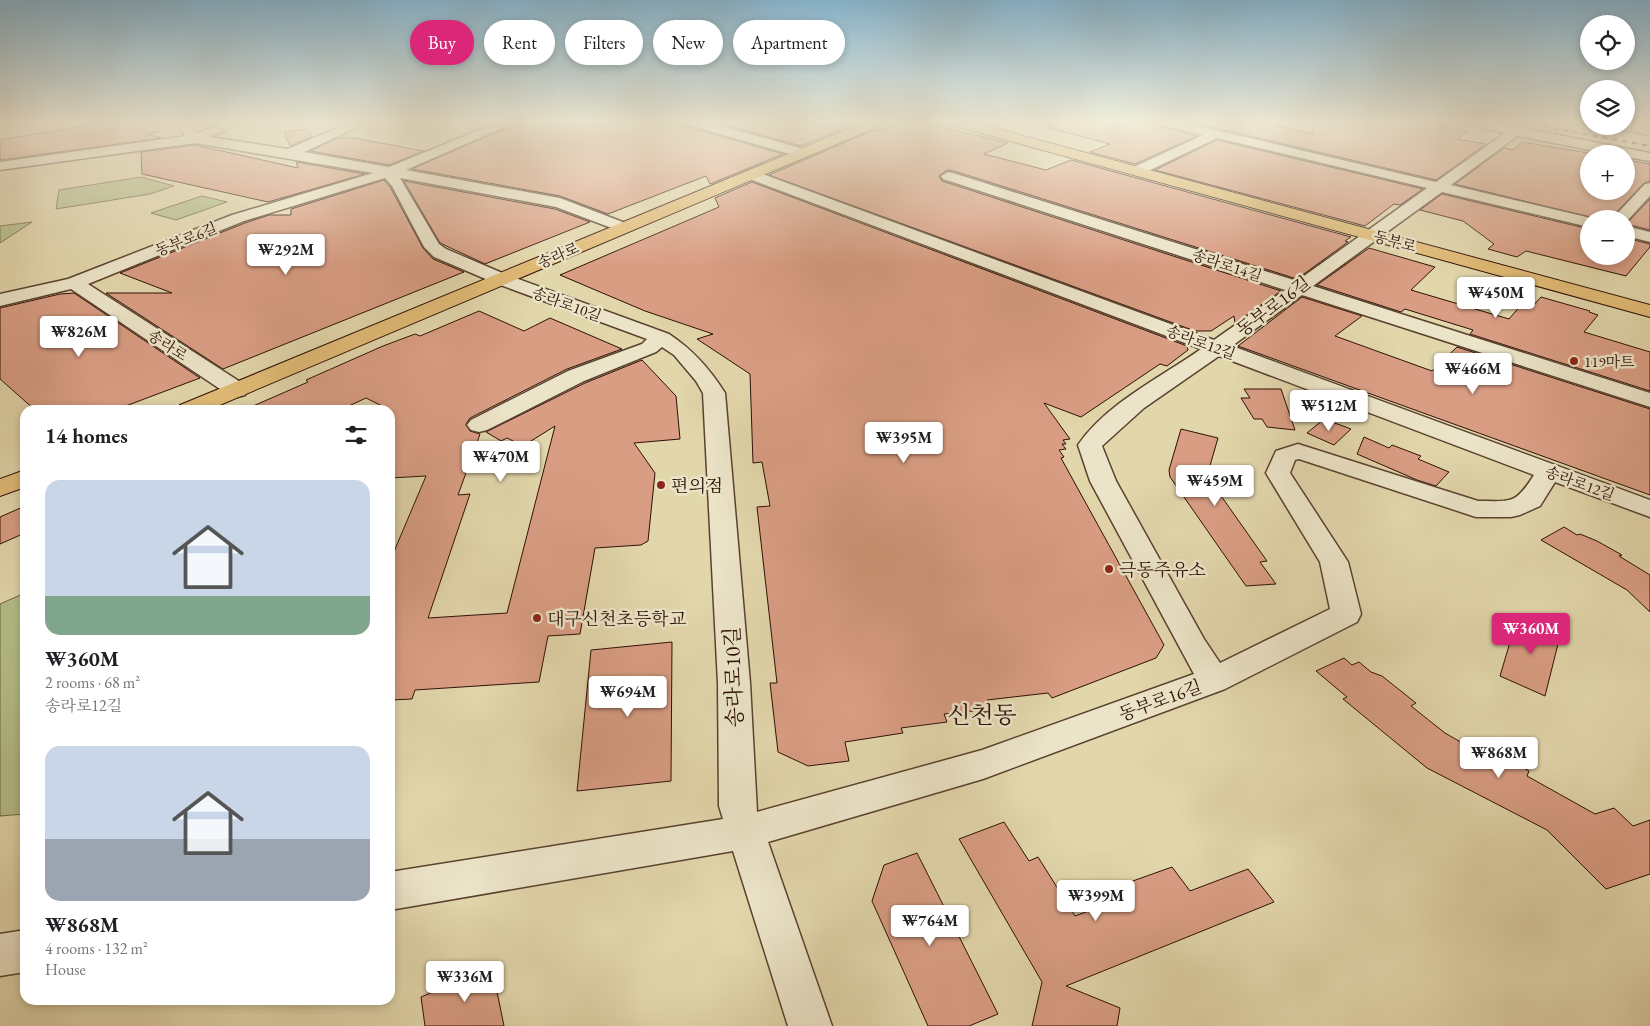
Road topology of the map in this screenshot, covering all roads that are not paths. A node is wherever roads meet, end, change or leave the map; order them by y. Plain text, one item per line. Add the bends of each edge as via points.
1 (368, 169) edge
2 (398, 169) edge
3 (766, 169) edge
4 (1135, 169) edge
5 (1365, 169) edge
6 (1463, 169) edge
7 (1139, 170) joint
8 (388, 173) junction
9 (752, 175) junction
10 (948, 176) dead end
11 (1439, 186) junction
12 (1650, 186) edge
13 (1628, 210) edge
14 (1580, 220) edge
15 (622, 227) junction
16 (1635, 233) edge
17 (1370, 234) junction
18 (1650, 236) edge
19 (501, 279) junction
20 (74, 283) junction
21 (1297, 287) junction
22 (0, 300) edge
23 (1650, 311) edge
24 (662, 338) junction
25 (1216, 348) junction
26 (237, 390) junction
27 (1650, 400) edge
28 (200, 405) edge
29 (479, 425) dead end
30 (1549, 471) junction
31 (20, 480) edge
32 (0, 488) edge
33 (1650, 509) edge
34 (1214, 680) junction
35 (745, 832) junction
36 (395, 890) edge
37 (20, 952) edge
38 (0, 955) edge
39 (810, 1026) edge

1 - 8 street
2 - 8 street, 동부로6길
3 - 9 main road, 송라로
4 - 7 main road, 동부로
5 - 11 street
6 - 11 street, 동부로16길
7 - 17 main road, 동부로
8 - 15 street via 560,203
8 - 19 street, 송라로10길 via 398,184 432,247
8 - 20 street, 동부로6길 via 238,218
9 - 15 main road, 송라로
9 - 25 street, 송라로12길
10 - 21 street, 송라로14길
11 - 14 street
11 - 17 street, 동부로16길
12 - 13 street
15 - 19 main road, 송라로
16 - 18 street
17 - 21 street, 동부로16길
17 - 23 main road, 동부로
19 - 24 street, 송라로10길
19 - 26 main road, 송라로
20 - 22 street, 동부로6길
20 - 26 street, 송라로
21 - 25 street, 동부로16길
21 - 27 street, 송라로14길
24 - 29 street via 649,348 576,376
24 - 35 street, 송라로10길 via 681,351 714,392 734,683 736,806
25 - 30 street, 송라로12길
25 - 34 street, 동부로16길 via 1120,414 1090,445 1103,482
26 - 28 main road, 송라로
30 - 33 street, 송라로12길
30 - 34 street via 1531,500 1511,509 1476,509 1298,451 1285,456 1278,473 1334,562 1346,614
31 - 32 main road
34 - 35 street, 동부로16길 via 984,764
35 - 36 street, 동부로16길
35 - 39 street, 송라로10길
37 - 38 street

